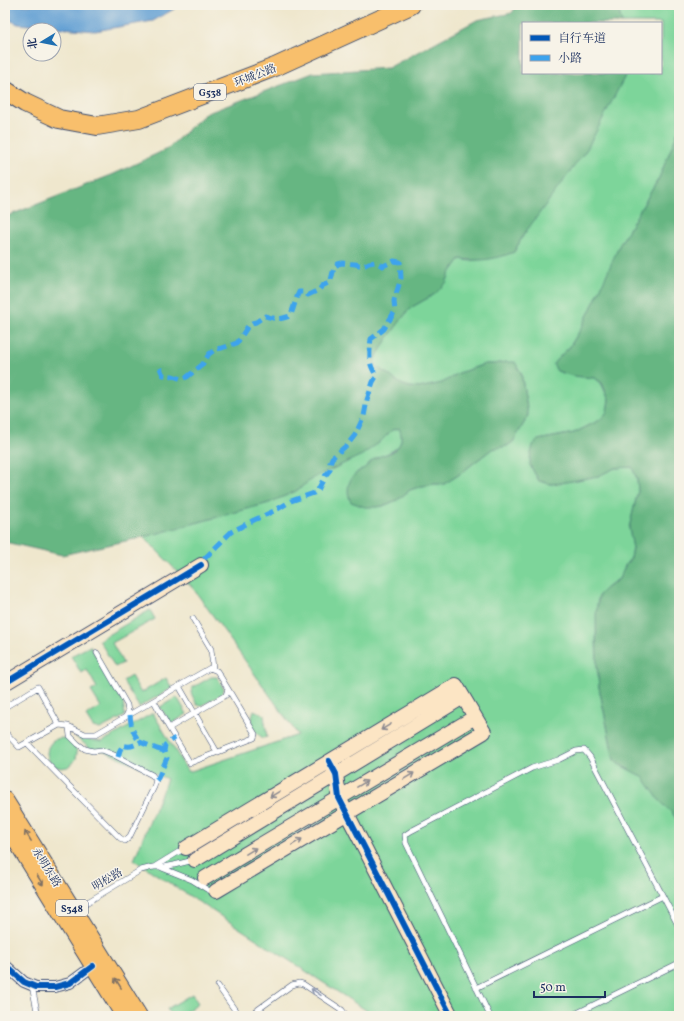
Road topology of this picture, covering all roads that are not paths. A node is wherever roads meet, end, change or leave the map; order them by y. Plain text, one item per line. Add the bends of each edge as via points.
1 (411, 5) edge
2 (5, 90) edge
3 (201, 565) dead end
4 (193, 619) dead end
5 (97, 653) dead end
6 (213, 669) junction
7 (5, 683) edge
8 (179, 686) junction
9 (228, 689) junction
10 (458, 700) junction
11 (154, 701) junction
12 (5, 707) edge
13 (195, 714) junction
14 (405, 715) junction
15 (125, 717) junction
16 (475, 717) junction
17 (59, 725) junction
18 (69, 727) junction
19 (169, 728) junction
20 (5, 731) edge
21 (27, 743) junction
22 (217, 752) junction
23 (449, 752) junction
24 (329, 761) junction
25 (392, 766) junction
26 (336, 774) junction
27 (339, 798) junction
28 (5, 800) edge
29 (346, 813) junction
30 (5, 822) edge
31 (186, 848) joint
32 (195, 860) joint
33 (233, 861) junction
34 (155, 867) junction
35 (250, 870) junction
36 (188, 878) junction
37 (205, 878) joint
38 (216, 891) joint
39 (663, 896) junction
40 (74, 910) junction
41 (679, 927) edge
42 (679, 963) edge
43 (5, 965) edge
44 (93, 966) junction
45 (32, 986) junction
46 (218, 986) dead end
47 (476, 988) junction
48 (489, 1015) edge
49 (38, 1016) edge
50 (124, 1016) edge
51 (138, 1016) edge
52 (239, 1016) edge
53 (249, 1016) edge
54 (345, 1016) edge
55 (451, 1016) edge
56 (483, 1016) edge
57 (571, 1016) edge

1 - 2 highway, 环城公路 / G538 via 275,67 139,119 97,126 59,119
3 - 7 main road
4 - 6 lane via 211,649
5 - 15 lane via 127,705 128,712
6 - 8 lane via 210,668
6 - 9 lane
8 - 11 lane
8 - 13 lane
9 - 13 lane via 226,695
9 - 22 lane via 255,734 254,738
10 - 14 main road via 436,710
10 - 14 main road via 456,685
10 - 16 main road
10 - 26 main road
11 - 15 lane
11 - 19 lane
12 - 17 lane via 38,688
13 - 19 lane
13 - 22 lane
14 -> 24 main road
15 - 18 lane via 96,734 84,734
16 - 23 main road via 484,732
16 - 25 main road
17 - 18 lane
17 - 21 lane
18 - 21 lane via 70,736 85,749 102,750 114,755 152,775 156,780 129,838 125,841
19 - 22 lane via 190,763
20 - 21 lane via 20,747
23 - 25 main road
29 -> 23 main road
24 - 26 main road
24 -> 31 main road
27 -> 25 main road
26 - 27 main road
26 - 32 main road
27 - 29 main road
33 -> 27 main road
40 -> 28 main road, 永明东路 / S348
35 -> 29 main road
29 - 55 main road
30 -> 44 main road, 永明东路 / S348
31 - 34 lane, 明松路
32 - 34 lane, 明松路
33 - 35 main road
33 - 37 main road
34 - 36 lane
34 - 40 lane, 明松路 via 141,870
35 - 38 main road
36 - 37 lane
36 - 38 lane via 208,890
39 - 41 lane
39 - 47 lane
39 - 47 lane via 584,750 518,774 405,835 406,843
51 -> 40 main road, 永明东路 / S348
42 - 57 lane
43 - 45 street
44 - 45 street via 70,983 55,987
44 - 50 main road, 永明东路 / S348
45 - 49 lane
46 - 52 lane
47 - 48 lane
48 - 56 lane
54 -> 53 lane via 342,1010 299,983 292,985

